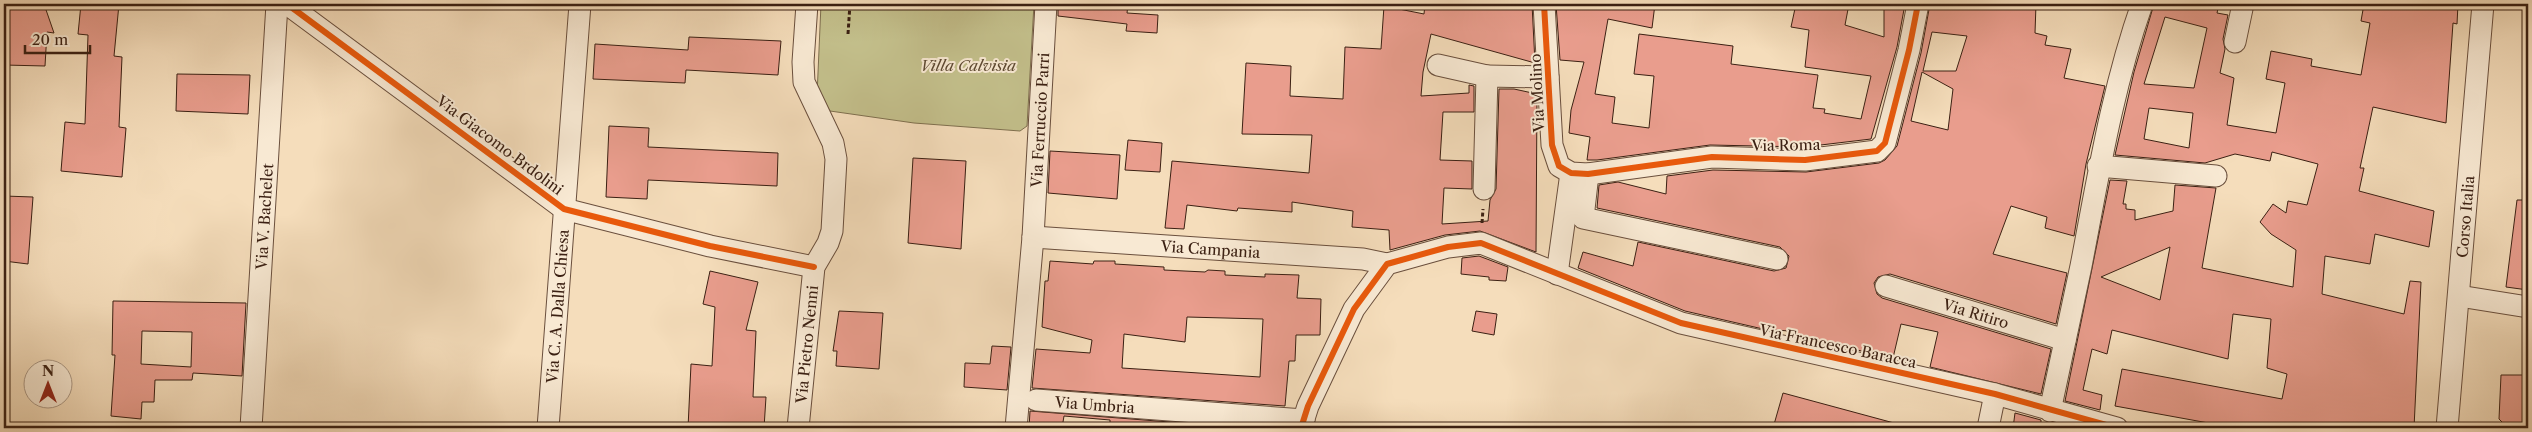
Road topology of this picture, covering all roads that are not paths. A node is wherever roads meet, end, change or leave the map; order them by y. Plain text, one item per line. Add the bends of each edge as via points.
1 (277, 4) edge
2 (287, 4) edge
3 (580, 4) edge
4 (807, 4) edge
5 (1046, 4) edge
6 (1544, 4) edge
7 (1918, 4) edge
8 (2142, 4) edge
9 (2243, 4) edge
10 (2483, 4) edge
11 (2235, 42) dead end
12 (1438, 65) dead end
13 (1487, 76) junction
14 (1548, 77) junction
15 (2098, 166) junction
16 (1580, 174) junction
17 (2216, 176) dead end
18 (1484, 189) road end
19 (564, 209) junction
20 (1033, 237) junction
21 (1777, 259) dead end
22 (1386, 264) junction
23 (814, 267) junction
24 (1557, 274) junction
25 (1886, 286) dead end
26 (2459, 296) junction
27 (2528, 307) edge
28 (2065, 340) junction
29 (1995, 394) junction
30 (1027, 397) junction
31 (2050, 411) junction
32 (1303, 424) edge
33 (251, 428) edge
34 (548, 428) edge
35 (798, 428) edge
36 (1016, 428) edge
37 (1988, 428) edge
38 (2117, 428) edge
39 (2447, 428) edge

1 - 33 street, Via V. Bachelet
2 - 19 street, Via Giacomo Brdolini
3 - 19 street, Via C. A. Dalla Chiesa
4 - 23 street, Via Pietro Nenni via 804,82 833,143 836,159 832,231
5 - 20 street, Via Ferruccio Parri
6 - 14 street, Via Molino
7 - 16 street, Via Roma via 1885,143 1877,151 1805,160 1712,157
8 - 15 street
9 - 11 street
10 - 26 street, Corso Italia
12 - 13 street, Via Molino
13 - 14 street, Via Molino
13 - 18 street
14 - 16 street, Via Molino via 1552,145 1559,166
15 - 17 street
15 - 28 street
16 - 21 street via 1582,218
16 - 24 street
19 - 23 street, Via Giacomo Brdolini via 710,246
19 - 34 street, Via C. A. Dalla Chiesa
20 - 22 street, Via Campania via 1363,259
20 - 30 street, Via Ferruccio Parri
22 - 24 street, Via Francesco Baracca via 1448,247 1481,243
22 - 32 street via 1354,309
23 - 35 street, Via Pietro Nenni
24 - 29 street, Via Francesco Baracca via 1681,323
25 - 28 street, Via Ritiro
26 - 27 street
26 - 39 street, Corso Italia
28 - 31 street
29 - 31 street, Via Francesco Baracca
29 - 37 street
30 - 32 street, Via Umbria
30 - 36 street, Via Ferruccio Parri
31 - 38 street, Via Francesco Baracca

